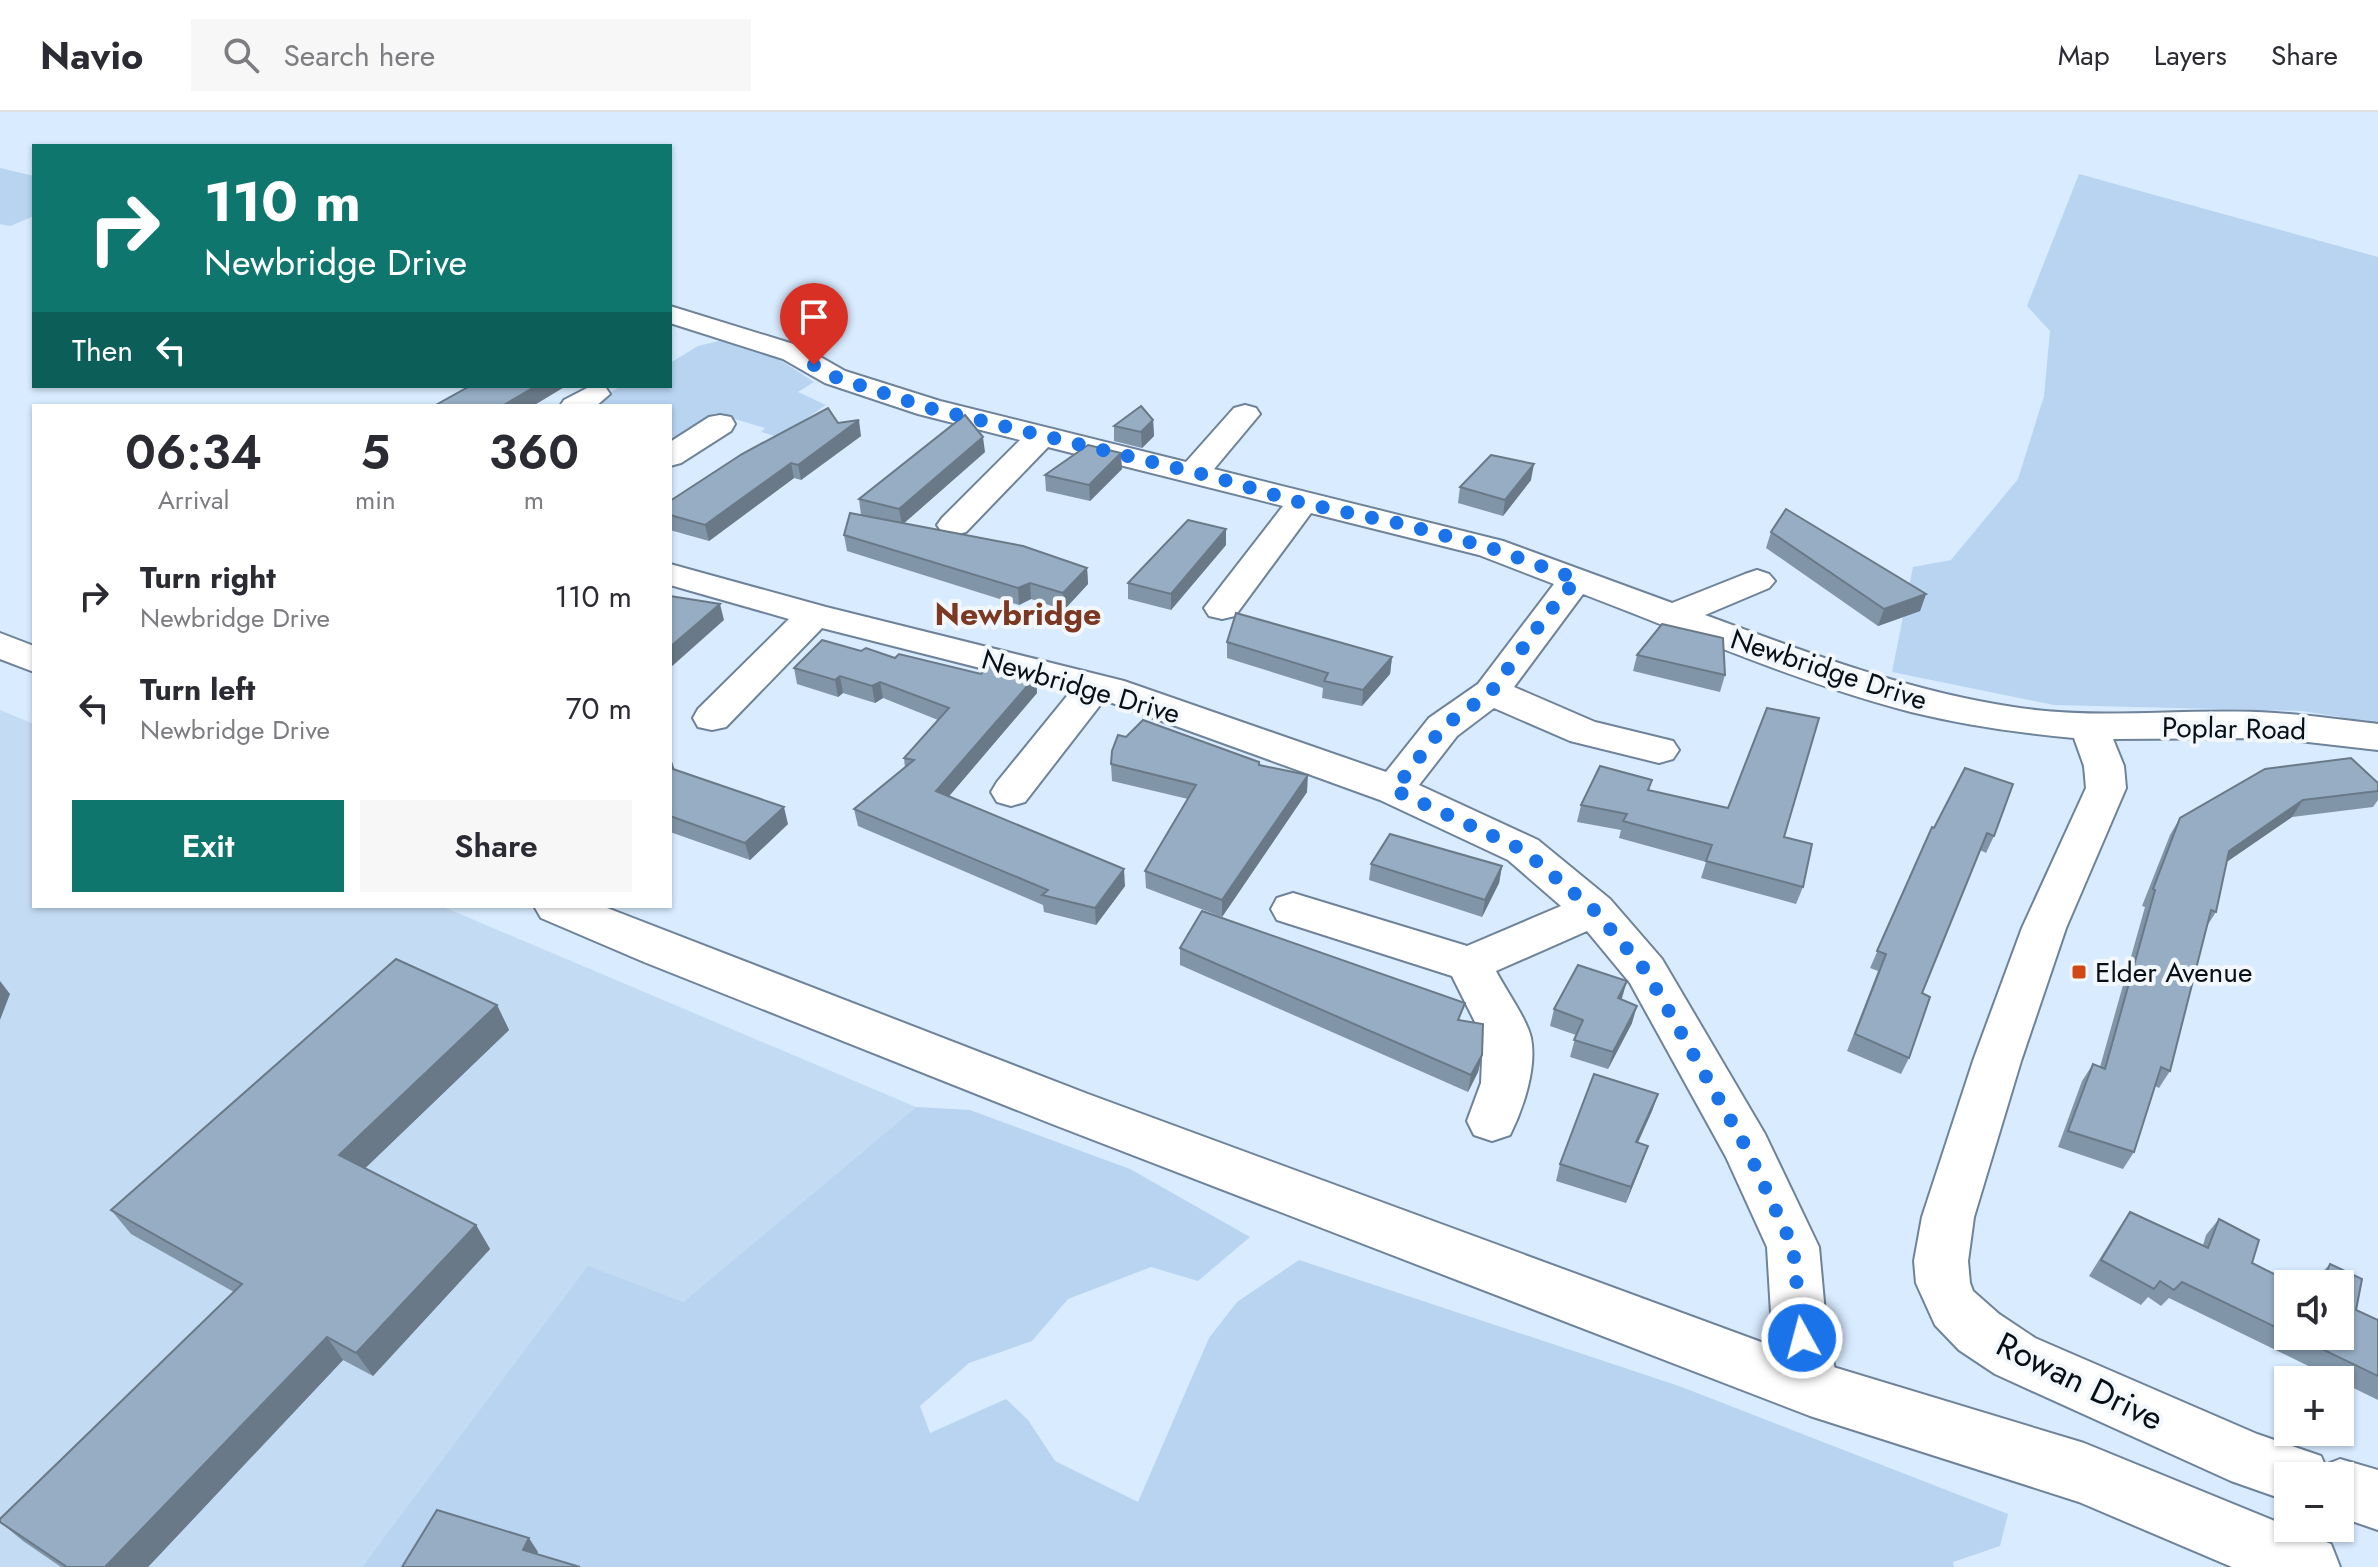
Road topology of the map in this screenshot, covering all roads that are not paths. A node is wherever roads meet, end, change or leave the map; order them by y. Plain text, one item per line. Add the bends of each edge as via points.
1 (672, 316) edge
2 (1245, 414) dead end
3 (720, 424) dead end
4 (1041, 436) junction
5 (672, 455) edge
6 (1194, 473) junction
7 (1302, 503) junction
8 (954, 525) dead end
9 (672, 575) edge
10 (1577, 579) junction
11 (1757, 581) dead end
12 (1222, 608) dead end
13 (814, 615) junction
14 (1673, 615) junction
15 (0, 645) edge
16 (32, 659) edge
17 (1096, 685) junction
18 (1491, 692) junction
19 (712, 718) dead end
20 (2089, 727) junction
21 (2378, 737) edge
22 (1659, 750) dead end
23 (1394, 790) junction
24 (1011, 792) dead end
25 (562, 908) edge
26 (1293, 909) dead end
27 (1594, 910) junction
28 (1469, 964) junction
29 (1492, 1121) dead end
30 (1810, 1388) junction
31 (2274, 1468) edge
32 (2354, 1492) edge
33 (2378, 1500) edge
34 (2308, 1567) edge

1 - 4 street, Newbridge Drive via 696,335 793,353 835,377 882,394
2 - 6 street
3 - 5 street
4 - 6 street, Newbridge Drive
4 - 8 street
6 - 7 street, Newbridge Drive
7 - 10 street, Newbridge Drive via 1491,548
7 - 12 street
9 - 13 street, Newbridge Drive
10 - 14 street, Newbridge Drive
10 - 18 street
11 - 14 street
13 - 17 street, Newbridge Drive
13 - 19 street
14 - 20 street, Newbridge Drive via 1916,701 2015,720
15 - 16 highway
17 - 23 street, Newbridge Drive
17 - 24 street
18 - 22 street via 1584,732
18 - 23 street via 1443,727
20 - 21 street, Poplar Road via 2274,725
20 - 31 street, Rowan Drive via 2106,788 2044,928 1997,1061 1948,1217 1943,1283 1954,1308 2015,1356
23 - 27 street, Newbridge Drive via 1523,850
25 - 30 highway via 1070,1109
26 - 28 street
27 - 28 street
27 - 30 street, Newbridge Drive via 1646,971 1747,1149 1793,1247
28 - 29 street via 1507,1038 1505,1083
30 - 34 highway via 2084,1473
32 - 33 street

